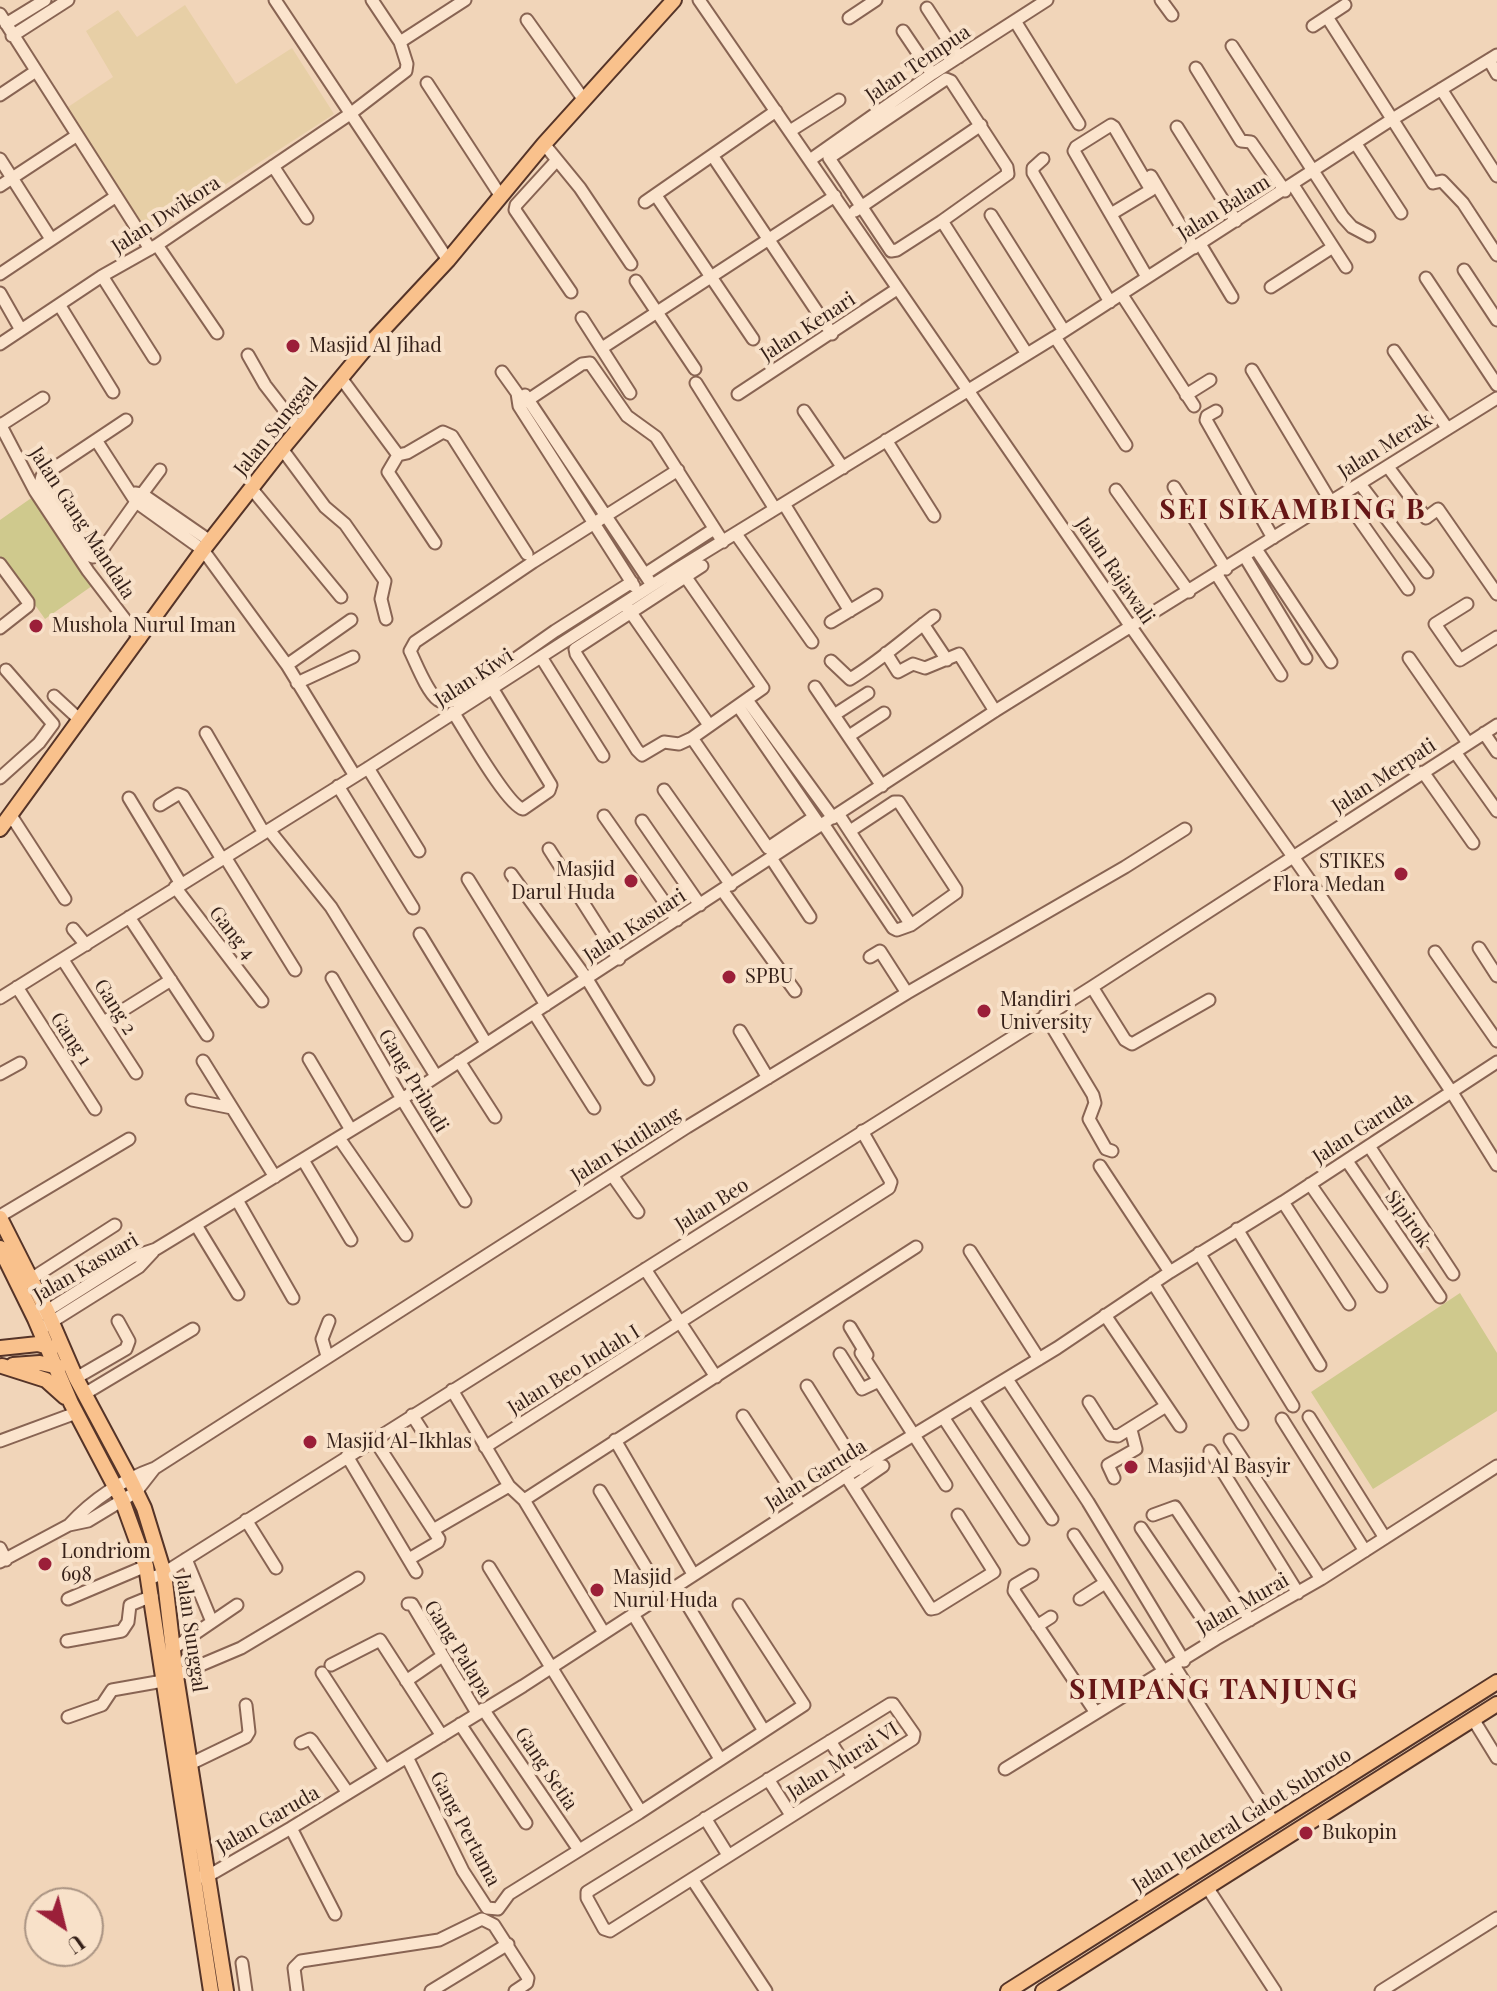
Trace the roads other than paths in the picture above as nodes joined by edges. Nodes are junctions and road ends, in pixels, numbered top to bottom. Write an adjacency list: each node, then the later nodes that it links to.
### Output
1 (45, 0): 18 (street)
2 (68, 0): 18 (street)
3 (275, 0): 35 (street)
4 (372, 0): 21 (street)
5 (465, 0): 21 (street)
6 (674, 0): 32 (main road, Jalan Sunggal)
7 (699, 0): 34 (street, Jalan Rajawali)
8 (876, 0): 15 (street)
9 (1047, 0): 17 (street, Jalan Tempua)
10 (1161, 0): 13 (street)
11 (1345, 5): 14 (street)
12 (927, 8): 23 (street)
13 (1172, 15)
14 (1327, 17): 19 (street); 36 (street)
15 (849, 18)
16 (527, 20): 32 (street)
17 (1015, 21): 23 (street, Jalan Tempua); 37 (street)
18 (6, 25): 26 (street)
19 (1313, 26)
20 (903, 31): 27 (street)
21 (400, 42): 35 (street, Jalan Dwikora)
22 (1232, 46): 51 (street)
23 (959, 57): 27 (street, Jalan Tempua)
24 (1493, 58): 28 (street); 30 (street, Jalan Balam)
25 (1196, 68): 55 (street)
26 (36, 71): 31 (street); 42 (street)
27 (932, 74): 48 (street, Jalan Tempua)
28 (1497, 74)
29 (427, 83): 56 (street)
30 (1441, 89): 36 (street, Jalan Balam); 52 (street)
31 (0, 95)
32 (584, 100): 43 (main road, Jalan Sunggal)
33 (839, 100): 41 (street)
34 (776, 111): 41 (street, Jalan Rajawali); 60 (street)
35 (350, 114): 50 (street, Jalan Dwikora); 76 (street)
36 (1391, 120): 44 (street, Jalan Balam); 75 (street)
37 (1079, 124)
38 (981, 125): 61 (street); 61 (street); 67 (street)
39 (1121, 127): 72 (street)
40 (1177, 127): 68 (street)
41 (790, 131): 48 (street, Jalan Rajawali)
42 (76, 136): 53 (street); 58 (street)
43 (544, 144): 47 (street); 56 (main road, Jalan Sunggal)
44 (1356, 144): 51 (street, Jalan Balam); 62 (street)
45 (0, 159): 53 (street)
46 (1043, 159): 92 (street)
47 (557, 160): 77 (street); 88 (street)
48 (810, 160): 57 (street, Jalan Rajawali)
49 (716, 161): 71 (street)
50 (273, 166): 66 (street); 73 (street, Jalan Dwikora)
51 (1314, 172): 55 (street, Jalan Balam); 69 (street)
52 (1497, 176)
53 (12, 178): 54 (street); 70 (street)
54 (0, 186)
55 (1289, 188): 68 (street, Jalan Balam); 74 (street)
56 (500, 195): 76 (main road, Jalan Sunggal)
57 (835, 196): 64 (street, Jalan Rajawali); 71 (street)
58 (115, 197): 70 (street); 73 (street)
59 (659, 200): 84 (street)
60 (645, 202)
61 (861, 207): 64 (street); 67 (street)
62 (1401, 213)
63 (1111, 214): 63 (street); 82 (street)
64 (848, 215): 87 (street, Jalan Rajawali)
65 (991, 215): 100 (street)
66 (307, 218)
67 (942, 221): 105 (street)
68 (1236, 221): 72 (street, Jalan Balam)
69 (1369, 236)
70 (51, 239): 80 (street)
71 (769, 241): 84 (street); 99 (street)
72 (1197, 246): 82 (street, Jalan Balam); 91 (street)
73 (153, 247): 81 (street, Jalan Dwikora); 98 (street)
74 (1333, 247): 78 (street); 86 (street)
75 (1497, 255)
76 (448, 260): 111 (main road, Jalan Sunggal)
77 (631, 264)
78 (1346, 267)
79 (1464, 270): 96 (street)
80 (0, 274)
81 (102, 276): 93 (street, Jalan Dwikora); 107 (street)
82 (1147, 277): 90 (street, Jalan Balam)
83 (1426, 278): 114 (street)
84 (711, 279): 94 (street); 101 (street)
85 (636, 281): 94 (street)
86 (1271, 287)
87 (897, 289): 99 (street, Jalan Kenari); 115 (street, Jalan Rajawali)
88 (571, 292)
89 (0, 293): 97 (street)
90 (1122, 295): 92 (street, Jalan Balam); 120 (street)
91 (1232, 297)
92 (1110, 302): 100 (street, Jalan Balam)
93 (60, 306): 97 (street, Jalan Dwikora); 116 (street)
94 (658, 314): 103 (street); 108 (street)
95 (582, 318): 103 (street)
96 (1497, 320)
97 (21, 330): 102 (street, Jalan Dwikora)
98 (217, 333)
99 (832, 334): 119 (street, Jalan Kenari)
100 (1059, 334): 105 (street, Jalan Balam); 134 (street)
101 (753, 339)
102 (0, 344)
103 (602, 348): 118 (street)
104 (1394, 351): 130 (street)
105 (1027, 354): 115 (street, Jalan Balam)
106 (248, 355): 131 (street)
107 (154, 358)
108 (695, 369)
109 (1252, 370): 149 (street)
110 (502, 372): 117 (street)
111 (341, 378): 131 (main road, Jalan Sunggal); 137 (street)
112 (1210, 380): 120 (street)
113 (696, 383): 150 (street)
114 (1497, 385)
115 (969, 389): 133 (street, Jalan Kiwi); 185 (street, Jalan Rajawali)
116 (113, 392)
117 (517, 393): 122 (street); 124 (street)
118 (630, 393)
119 (738, 394)
120 (1186, 395): 125 (street)
121 (43, 398): 129 (street)
122 (530, 398): 124 (street); 142 (street); 151 (street)
123 (1497, 398): 130 (street, Jalan Merak)
124 (519, 406): 153 (street)
125 (1194, 406)
126 (804, 411): 140 (street)
127 (1216, 411): 156 (street)
128 (126, 420): 132 (street)
129 (0, 424): 136 (street, Jalan Gang Mandala)
130 (1447, 428): 139 (street, Jalan Merak)
131 (299, 429): 135 (main road, Jalan Sunggal)
132 (96, 440): 148 (street); 148 (street)
133 (886, 440): 140 (street, Jalan Kiwi); 152 (street)
134 (1126, 445)
135 (282, 449): 145 (main road, Jalan Sunggal); 181 (street)
136 (14, 453): 138 (street); 188 (street, Jalan Gang Mandala)
137 (398, 455): 158 (street); 161 (street)
138 (0, 460)
139 (1388, 467): 143 (street, Jalan Merak); 174 (street)
140 (843, 468): 150 (street, Jalan Kiwi)
141 (160, 470): 148 (street)
142 (678, 470): 151 (street); 154 (street)
143 (1360, 484): 147 (street, Jalan Merak); 167 (street)
144 (1174, 487): 166 (street)
145 (251, 488): 159 (main road, Jalan Sunggal); 176 (street)
146 (1116, 490): 172 (street)
147 (1342, 495): 149 (street, Jalan Merak); 171 (street)
148 (136, 496): 159 (street)
149 (1331, 502): 156 (street, Jalan Merak)
150 (780, 506): 155 (street, Jalan Kiwi); 179 (street)
151 (606, 514): 153 (street); 168 (street)
152 (934, 516)
153 (593, 522): 169 (street); 169 (street)
154 (714, 529): 157 (street); 168 (street)
155 (736, 534): 157 (street, Jalan Kiwi); 189 (street)
156 (1273, 538): 160 (street, Jalan Merak)
157 (723, 542): 165 (street, Jalan Kiwi)
158 (435, 543)
159 (206, 546): 188 (main road, Jalan Sunggal); 198 (street)
160 (1256, 549): 162 (street, Jalan Merak); 197 (street)
161 (527, 554)
162 (1245, 557): 166 (street, Jalan Merak); 193 (street)
163 (0, 564): 186 (street)
164 (702, 566): 165 (street)
165 (682, 572): 170 (street, Jalan Kiwi); 178 (street); 206 (street)
166 (1221, 572): 172 (street, Jalan Merak); 200 (street)
167 (1427, 572)
168 (645, 574): 170 (street)
169 (632, 582): 173 (street)
170 (652, 585): 173 (street, Jalan Kiwi)
171 (1408, 589)
172 (1189, 592): 185 (street, Jalan Merak)
173 (639, 593): 178 (street, Jalan Kiwi)
174 (1497, 594)
175 (876, 595): 179 (street)
176 (341, 597)
177 (1467, 604): 187 (street)
178 (627, 607): 192 (street, Jalan Kiwi); 212 (street); 217 (street)
179 (850, 611): 183 (street)
180 (934, 616): 184 (street)
181 (386, 619)
182 (351, 620): 198 (street)
183 (831, 622)
184 (923, 624): 190 (street); 195 (street)
185 (1131, 627): 207 (street, Jalan Kasuari); 244 (street, Jalan Rajawali)
186 (0, 628)
187 (1497, 637)
188 (140, 639): 211 (main road, Jalan Sunggal)
189 (812, 642)
190 (886, 653): 195 (street); 196 (street)
191 (353, 657): 201 (street)
192 (541, 657): 203 (street, Jalan Kiwi); 221 (street)
193 (1306, 658)
194 (1409, 658): 218 (street)
195 (947, 660): 207 (street)
196 (831, 661)
197 (1331, 662)
198 (287, 665): 201 (street)
199 (6, 670): 225 (street)
200 (1281, 675)
201 (297, 683): 224 (street)
202 (815, 687): 210 (street)
203 (492, 688): 208 (street, Jalan Kiwi); 208 (street)
204 (868, 693): 210 (street)
205 (54, 696): 211 (street)
206 (743, 703): 212 (street); 233 (street); 233 (street)
207 (995, 711): 227 (street, Jalan Kasuari)
208 (453, 712): 222 (street, Jalan Kiwi)
209 (884, 713): 216 (street)
210 (834, 715): 216 (street)
211 (80, 720): 234 (main road, Jalan Sunggal)
212 (709, 725): 217 (street)
213 (1497, 725): 215 (street, Jalan Merpati)
214 (206, 733): 237 (street)
215 (1484, 733): 218 (street, Jalan Merpati); 220 (street)
216 (849, 736): 227 (street)
217 (692, 738): 233 (street)
218 (1468, 743): 219 (street, Jalan Merpati)
219 (1455, 752): 223 (street, Jalan Merpati); 231 (street)
220 (1497, 752)
221 (603, 756)
222 (368, 768): 224 (street, Jalan Kiwi); 241 (street)
223 (1423, 772): 239 (street); 244 (street, Jalan Merpati)
224 (355, 776): 226 (street, Jalan Kiwi)
225 (0, 778)
226 (338, 786): 237 (street, Jalan Kiwi); 251 (street)
227 (882, 786): 233 (street, Jalan Kasuari)
228 (664, 790): 248 (street)
229 (129, 798): 247 (street, Gang 4)
230 (160, 805): 242 (street)
231 (1497, 811)
232 (604, 816): 254 (street)
233 (826, 820): 238 (street); 243 (street, Jalan Kasuari); 255 (street)
234 (3, 821): 249 (street)
235 (642, 821): 250 (street)
236 (1185, 829): 272 (street, Jalan Kutilang)
237 (266, 831): 242 (street, Jalan Kiwi); 291 (street)
238 (850, 831): 255 (street); 255 (street)
239 (1473, 843)
240 (549, 849): 262 (street)
241 (419, 851)
242 (223, 858): 247 (street, Jalan Kiwi); 264 (street)
243 (771, 858): 248 (street, Jalan Kasuari); 253 (street)
244 (1292, 858): 270 (street, Jalan Beo); 294 (street, Jalan Rajawali)
245 (511, 874): 267 (street)
246 (468, 879): 276 (street)
247 (178, 885): 252 (street, Jalan Kiwi); 275 (street, Gang 4)
248 (726, 888): 250 (street, Jalan Kasuari); 271 (street)
249 (65, 899)
250 (700, 905): 254 (street, Jalan Kasuari)
251 (413, 908)
252 (129, 917): 258 (street, Jalan Kiwi); 268 (street)
253 (810, 917)
254 (677, 920): 262 (street, Jalan Kasuari)
255 (911, 925)
256 (73, 929): 258 (street)
257 (420, 934): 283 (street)
258 (86, 945): 263 (street, Jalan Kiwi)
259 (1479, 948): 265 (street)
260 (1435, 952): 282 (street)
261 (870, 957): 272 (street)
262 (619, 959): 267 (street, Jalan Kasuari)
263 (63, 960): 269 (street, Jalan Kiwi); 279 (street, Gang 2)
264 (295, 970)
265 (1497, 976)
266 (332, 978): 295 (street, Gang Pribadi)
267 (587, 979): 276 (street, Jalan Kasuari); 293 (street)
268 (171, 980): 279 (street); 281 (street)
269 (17, 987): 273 (street, Jalan Kiwi); 299 (street, Gang 1)
270 (1092, 987): 274 (street); 278 (street, Jalan Beo)
271 (795, 991)
272 (907, 993): 292 (street, Jalan Kutilang)
273 (0, 998)
274 (1209, 1000)
275 (262, 1001)
276 (546, 1005): 277 (street, Jalan Kasuari)
277 (534, 1013): 283 (street, Jalan Kasuari); 298 (street)
278 (1045, 1015): 302 (street, Jalan Beo); 306 (street)
279 (104, 1022): 289 (street, Gang 2)
280 (740, 1031): 292 (street)
281 (207, 1035)
282 (1497, 1041)
283 (486, 1043): 286 (street, Jalan Kasuari)
284 (309, 1059): 301 (street)
285 (203, 1061): 297 (street)
286 (459, 1061): 291 (street, Jalan Kasuari); 300 (street)
287 (1497, 1062): 294 (street, Jalan Garuda)
288 (20, 1063): 290 (street)
289 (136, 1073)
290 (0, 1074)
291 (436, 1076): 295 (street, Jalan Kasuari)
292 (768, 1078): 311 (street, Jalan Kutilang)
293 (648, 1079)
294 (1451, 1091): 305 (street, Jalan Garuda); 309 (street, Jalan Rajawali)
295 (402, 1099): 301 (street, Jalan Kasuari); 315 (street, Gang Pribadi)
296 (192, 1100): 297 (street)
297 (232, 1108): 312 (street)
298 (594, 1108)
299 (95, 1109)
300 (495, 1117)
301 (351, 1130): 303 (street, Jalan Kasuari)
302 (862, 1131): 328 (street, Jalan Beo); 342 (street, Jalan Beo Indah I)
303 (339, 1138): 307 (street, Jalan Kasuari); 322 (street)
304 (129, 1139): 318 (street)
305 (1369, 1146): 308 (street, Jalan Garuda); 330 (street)
306 (1112, 1151)
307 (303, 1160): 312 (street, Jalan Kasuari); 323 (street)
308 (1347, 1161): 313 (street, Jalan Garuda); 335 (street, Sipirok)
309 (1497, 1165)
310 (1100, 1166): 329 (street)
311 (612, 1175): 317 (street); 349 (street, Jalan Kutilang)
312 (275, 1177): 314 (street, Jalan Kasuari)
313 (1310, 1184): 316 (street, Jalan Garuda); 333 (street)
314 (237, 1200): 320 (street, Jalan Kasuari); 336 (street)
315 (465, 1201)
316 (1283, 1202): 321 (street, Jalan Garuda); 337 (street)
317 (638, 1212)
318 (0, 1217): 331 (main road, Jalan Sunggal)
319 (115, 1225): 331 (street)
320 (196, 1225): 334 (street); 339 (street, Jalan Kasuari)
321 (1237, 1229): 327 (street, Jalan Garuda); 352 (street)
322 (406, 1235)
323 (351, 1240)
324 (916, 1247): 355 (street)
325 (0, 1248): 339 (main road, Jalan Sunggal)
326 (970, 1251): 350 (street)
327 (1199, 1253): 329 (street, Jalan Garuda); 364 (street)
328 (645, 1269): 342 (street); 359 (street, Jalan Beo)
329 (1170, 1272): 332 (street, Jalan Garuda)
330 (1453, 1274)
331 (31, 1279): 339 (main road, Jalan Sunggal)
332 (1153, 1283): 338 (street, Jalan Garuda); 371 (street)
333 (1381, 1286)
334 (238, 1294)
335 (1440, 1297)
336 (293, 1298)
337 (1349, 1304)
338 (1105, 1315): 350 (street, Jalan Garuda); 363 (street)
339 (43, 1320): 345 (main road, Jalan Sunggal); 346 (main road); 351 (main road, Jalan Sunggal)
340 (118, 1321): 354 (street)
341 (329, 1321): 349 (street)
342 (681, 1323): 355 (street); 380 (street, Jalan Beo Indah I)
343 (850, 1327): 374 (street)
344 (193, 1329): 360 (street)
345 (46, 1345): 346 (main road); 351 (main road, Jalan Sunggal)
346 (4, 1348)
347 (861, 1353): 357 (street)
348 (840, 1354): 357 (street)
349 (327, 1356): 385 (street, Jalan Kutilang)
350 (1039, 1359): 356 (street, Jalan Garuda)
351 (61, 1360): 353 (main road); 354 (main road); 365 (main road, Jalan Sunggal)
352 (1320, 1365)
353 (1, 1366): 365 (main road)
354 (75, 1376): 360 (main road, Jalan Sunggal)
355 (716, 1377): 376 (street)
356 (1007, 1379): 361 (street, Jalan Garuda); 440 (street)
357 (879, 1381): 374 (street)
358 (807, 1386): 386 (street)
359 (452, 1390): 366 (street, Jalan Beo); 380 (street)
360 (86, 1393): 387 (main road, Jalan Sunggal)
361 (973, 1400): 368 (street, Jalan Garuda); 399 (street)
362 (1089, 1402): 373 (street)
363 (1166, 1406): 372 (street); 373 (street)
364 (1293, 1406)
365 (74, 1408): 378 (street); 394 (main road, Jalan Sunggal)
366 (412, 1415): 375 (street, Jalan Beo); 379 (street)
367 (743, 1416): 396 (street)
368 (943, 1417): 374 (street, Jalan Garuda); 405 (street)
369 (1309, 1417): 404 (street)
370 (1282, 1419): 406 (street)
371 (1242, 1424)
372 (1180, 1426)
373 (1131, 1430): 388 (street)
374 (915, 1434): 386 (street, Jalan Garuda); 390 (street)
375 (374, 1439): 382 (street, Jalan Beo); 402 (street)
376 (615, 1440): 395 (street); 415 (street)
377 (1230, 1440): 418 (street)
378 (0, 1441)
379 (430, 1443)
380 (485, 1447): 391 (street)
381 (1210, 1451): 421 (street)
382 (347, 1456): 400 (street, Jalan Beo); 409 (street)
383 (883, 1466): 389 (street)
384 (1497, 1466): 404 (street, Jalan Murai)
385 (155, 1468): 387 (street, Jalan Kutilang); 393 (street, Jalan Kutilang)
386 (859, 1469): 389 (street, Jalan Garuda)
387 (129, 1477): 393 (main road, Jalan Sunggal); 394 (street, Jalan Kutilang)
388 (1114, 1478)
389 (850, 1481): 396 (street, Jalan Garuda); 397 (street)
390 (946, 1485)
391 (509, 1486): 395 (street); 402 (street)
392 (600, 1491): 422 (street)
393 (136, 1492): 394 (street); 414 (main road, Jalan Sunggal)
394 (118, 1493): 407 (street); 412 (main road, Jalan Sunggal)
395 (524, 1500): 434 (street)
396 (801, 1505): 415 (street, Jalan Garuda)
397 (958, 1515)
398 (1153, 1515): 431 (street)
399 (1052, 1519)
400 (246, 1520): 408 (street, Jalan Beo); 411 (street)
401 (1141, 1528): 435 (street)
402 (433, 1530): 409 (street)
403 (1074, 1535): 419 (street)
404 (1385, 1538): 406 (street, Jalan Murai)
405 (1023, 1539)
406 (1365, 1551): 418 (street, Jalan Murai)
407 (2, 1557)
408 (186, 1559): 414 (street, Jalan Beo); 432 (street)
409 (409, 1559): 413 (street)
410 (489, 1567): 439 (street)
411 (276, 1568)
412 (148, 1572): 414 (street, Jalan Beo); 423 (main road, Jalan Sunggal); 424 (street, Jalan Beo)
413 (416, 1572)
414 (164, 1573): 437 (main road, Jalan Sunggal)
415 (693, 1574): 420 (street, Jalan Garuda)
416 (1032, 1575): 433 (street)
417 (358, 1578): 441 (street)
418 (1321, 1579): 421 (street, Jalan Murai)
419 (1105, 1583): 425 (street); 440 (street)
420 (676, 1586): 422 (street, Jalan Garuda); 452 (street)
421 (1298, 1593): 431 (street, Jalan Murai)
422 (662, 1594): 429 (street, Jalan Garuda)
423 (152, 1596): 436 (street); 441 (main road, Jalan Sunggal)
424 (68, 1599)
425 (1080, 1599)
426 (408, 1604): 447 (street, Gang Palapa)
427 (237, 1605): 432 (street)
428 (739, 1605): 452 (street)
429 (633, 1614): 434 (street, Jalan Garuda); 458 (street)
430 (1051, 1617): 433 (street)
431 (1250, 1620): 435 (street, Jalan Murai)
432 (212, 1622): 437 (street)
433 (1037, 1626): 448 (street)
434 (604, 1633): 439 (street, Jalan Garuda)
435 (1216, 1639): 440 (street, Jalan Murai)
436 (67, 1641)
437 (174, 1648): 441 (main road, Jalan Sunggal)
438 (438, 1659): 442 (street)
439 (550, 1667): 447 (street, Jalan Garuda); 465 (street)
440 (1174, 1667): 448 (street, Jalan Murai); 469 (street)
441 (170, 1679): 449 (street); 459 (main road, Jalan Sunggal); 473 (main road, Jalan Sunggal)
442 (406, 1681): 453 (street); 461 (street)
443 (1497, 1682): 446 (main road, Jalan Jenderal Gatot Subroto)
444 (1497, 1704): 450 (main road, Jalan Jenderal Gatot Subroto)
445 (246, 1705): 459 (street)
446 (1453, 1710): 450 (main road); 469 (main road, Jalan Jenderal Gatot Subroto)
447 (480, 1711): 451 (street, Jalan Garuda); 471 (street, Gang Setia)
448 (1096, 1713): 460 (street, Jalan Murai)
449 (68, 1717)
450 (1468, 1722): 457 (street); 475 (main road, Jalan Jenderal Gatot Subroto)
451 (460, 1724): 453 (street, Jalan Garuda); 468 (street)
452 (764, 1731): 458 (street)
453 (442, 1736): 456 (street, Jalan Garuda)
454 (830, 1741): 462 (street); 462 (street, Jalan Murai VI); 463 (street, Jalan Murai VI)
455 (301, 1743): 464 (street)
456 (407, 1757): 461 (street, Jalan Garuda); 471 (street, Gang Pertama)
457 (1497, 1758)
458 (720, 1759): 471 (street)
459 (190, 1764): 473 (main road, Jalan Sunggal)
460 (1005, 1769)
461 (385, 1770): 464 (street, Jalan Garuda)
462 (853, 1777): 466 (street, Jalan Murai VI)
463 (768, 1779): 466 (street); 467 (street, Jalan Murai VI)
464 (348, 1793): 470 (street, Jalan Garuda)
465 (639, 1809)
466 (791, 1815): 472 (street, Jalan Murai VI)
467 (705, 1818): 472 (street); 474 (street, Jalan Murai VI)
468 (526, 1823)
469 (1274, 1823): 489 (main road, Jalan Jenderal Gatot Subroto)
470 (291, 1828): 473 (street, Jalan Garuda); 476 (street)
471 (579, 1850)
472 (728, 1855): 474 (street, Jalan Murai VI)
473 (201, 1877): 478 (main road, Jalan Sunggal)
474 (692, 1879): 488 (street)
475 (1207, 1887): 481 (main road, Jalan Jenderal Gatot Subroto); 490 (street)
476 (335, 1914)
477 (1497, 1918): 491 (street)
478 (208, 1931): 482 (main road, Jalan Sunggal); 483 (main road, Jalan Sunggal)
479 (508, 1944): 485 (street); 486 (street); 487 (street)
480 (242, 1963): 484 (street)
481 (1052, 1989)
482 (211, 1991)
483 (226, 1991)
484 (246, 1991)
485 (297, 1991)
486 (431, 1991)
487 (515, 1991)
488 (766, 1991)
489 (1008, 1991)
490 (1275, 1991)
491 (1381, 1991)

